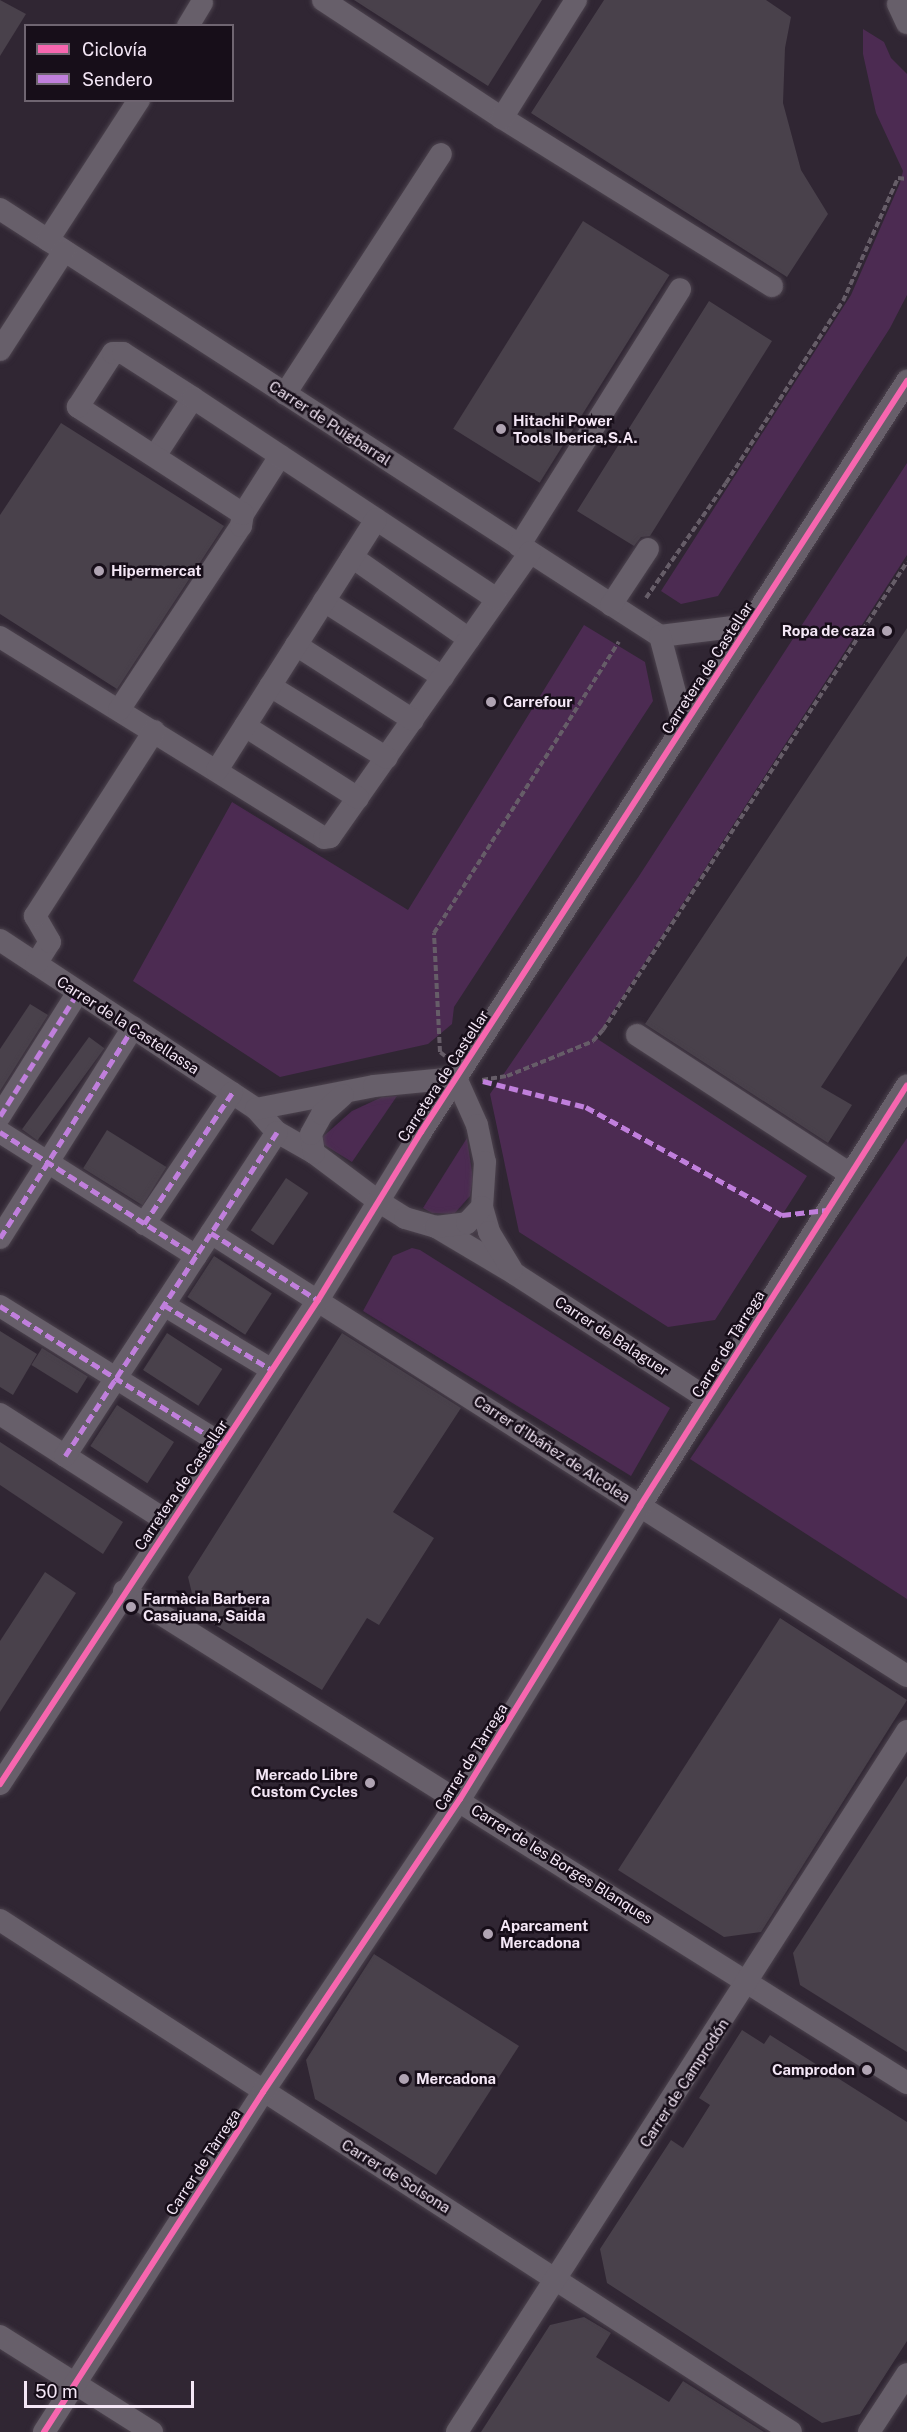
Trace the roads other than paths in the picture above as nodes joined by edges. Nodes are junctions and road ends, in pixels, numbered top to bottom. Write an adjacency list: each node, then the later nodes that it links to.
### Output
1 (323, 0): 6 (street)
2 (576, 0): 6 (street)
3 (202, 3): 4 (street)
4 (189, 24)
5 (138, 102): 9 (street)
6 (502, 118): 10 (street)
7 (441, 154): 14 (street)
8 (0, 209): 9 (street, Carrer de Puigbarral)
9 (56, 246): 12 (street); 14 (street, Carrer de Puigbarral)
10 (772, 286)
11 (680, 290): 20 (street)
12 (0, 350)
13 (907, 381): 26 (street, Carretera de Castellar)
14 (285, 394): 20 (street, Carrer de Puigbarral)
15 (193, 398): 16 (street); 16 (street); 17 (street)
16 (155, 456): 18 (street)
17 (280, 456): 18 (street); 19 (street)
18 (243, 514): 33 (street)
19 (376, 519): 22 (street); 23 (street)
20 (524, 549): 23 (street); 25 (street, Carrer de Puigbarral)
21 (648, 549): 25 (street)
22 (352, 557): 24 (street); 29 (street)
23 (497, 599): 29 (street)
24 (324, 601): 30 (street); 31 (street)
25 (611, 605): 27 (street, Carrer de Puigbarral)
26 (749, 625): 27 (street); 36 (street, Carretera de Castellar)
27 (660, 636): 36 (street)
28 (0, 637): 33 (street)
29 (469, 639): 31 (street)
30 (296, 645): 32 (street); 34 (street)
31 (443, 677): 34 (street)
32 (270, 686): 35 (street); 38 (street)
33 (119, 710): 37 (street)
34 (413, 720): 38 (street)
35 (245, 726): 39 (street); 40 (street)
36 (684, 726): 46 (street, Carretera de Castellar)
37 (154, 731): 39 (street); 42 (street)
38 (387, 758): 40 (street)
39 (217, 770): 40 (street)
40 (358, 798)
41 (0, 940): 42 (street, Carrer de la Castellassa)
42 (36, 964): 43 (street, Carrer de la Castellassa)
43 (78, 992): 44 (street, Carrer de la Castellassa); 51 (street)
44 (134, 1028): 48 (street, Carrer de la Castellassa); 55 (street)
45 (637, 1035): 56 (street)
46 (459, 1073): 49 (street); 57 (street, Carretera de Castellar); 58 (street, Carrer de Balaguer)
47 (907, 1086): 56 (street, Carrer de Tàrrega)
48 (232, 1093): 50 (street, Carrer de la Castellassa); 59 (street)
49 (343, 1095): 50 (street); 54 (street)
50 (256, 1109): 53 (street, Carrer de la Castellassa)
51 (0, 1116)
52 (0, 1131): 55 (street)
53 (277, 1132): 54 (street, Carrer de la Castellassa); 61 (street)
54 (314, 1153): 57 (street, Carrer de la Castellassa)
55 (47, 1164): 59 (street); 62 (street)
56 (850, 1174): 70 (street, Carrer de Tàrrega)
57 (378, 1201): 60 (street, Carrer de Balaguer); 65 (street, Carretera de Castellar)
58 (482, 1207): 60 (street, Carrer de Balaguer); 64 (street, Carrer de Balaguer)
59 (144, 1224): 63 (street)
60 (436, 1227): 64 (street, Carrer de Balaguer)
61 (211, 1233): 63 (street); 65 (street, Carrer d'Ibáñez de Alcolea)
62 (1, 1234)
63 (196, 1256): 66 (street)
64 (515, 1274): 70 (street, Carrer de Balaguer)
65 (318, 1300): 68 (street, Carretera de Castellar); 74 (street, Carrer d'Ibáñez de Alcolea)
66 (164, 1305): 68 (street); 69 (street)
67 (0, 1306): 69 (street)
68 (272, 1370): 72 (street, Carretera de Castellar)
69 (116, 1379): 72 (street); 73 (street)
70 (708, 1399): 74 (street, Carrer de Tàrrega)
71 (0, 1414): 73 (street)
72 (222, 1444): 75 (street, Carretera de Castellar)
73 (65, 1456): 75 (street)
74 (640, 1506): 77 (street, Carrer d'Ibáñez de Alcolea); 80 (street, Carrer de Tàrrega)
75 (170, 1522): 76 (street, Carretera de Castellar)
76 (124, 1591): 79 (street, Carretera de Castellar); 80 (street, Carrer de les Borges Blanques)
77 (907, 1676)
78 (907, 1731): 82 (street, Carrer de Camprodón)
79 (1, 1781)
80 (460, 1799): 82 (street, Carrer de les Borges Blanques); 84 (street, Carrer de Tàrrega)
81 (0, 1920): 84 (street, Carrer de Solsona)
82 (749, 1983): 83 (street, Carrer de les Borges Blanques); 85 (street, Carrer de Camprodón)
83 (907, 2083)
84 (262, 2092): 85 (street, Carrer de Solsona); 88 (street, Carrer de Tàrrega)
85 (556, 2278): 91 (street, Carrer de Camprodón); 92 (street, Carrer de Solsona)
86 (0, 2336): 88 (street)
87 (907, 2374): 93 (street)
88 (74, 2383): 89 (street, Carrer de Tàrrega); 90 (street)
89 (44, 2432)
90 (152, 2432)
91 (457, 2432)
92 (791, 2432)
93 (869, 2432)

